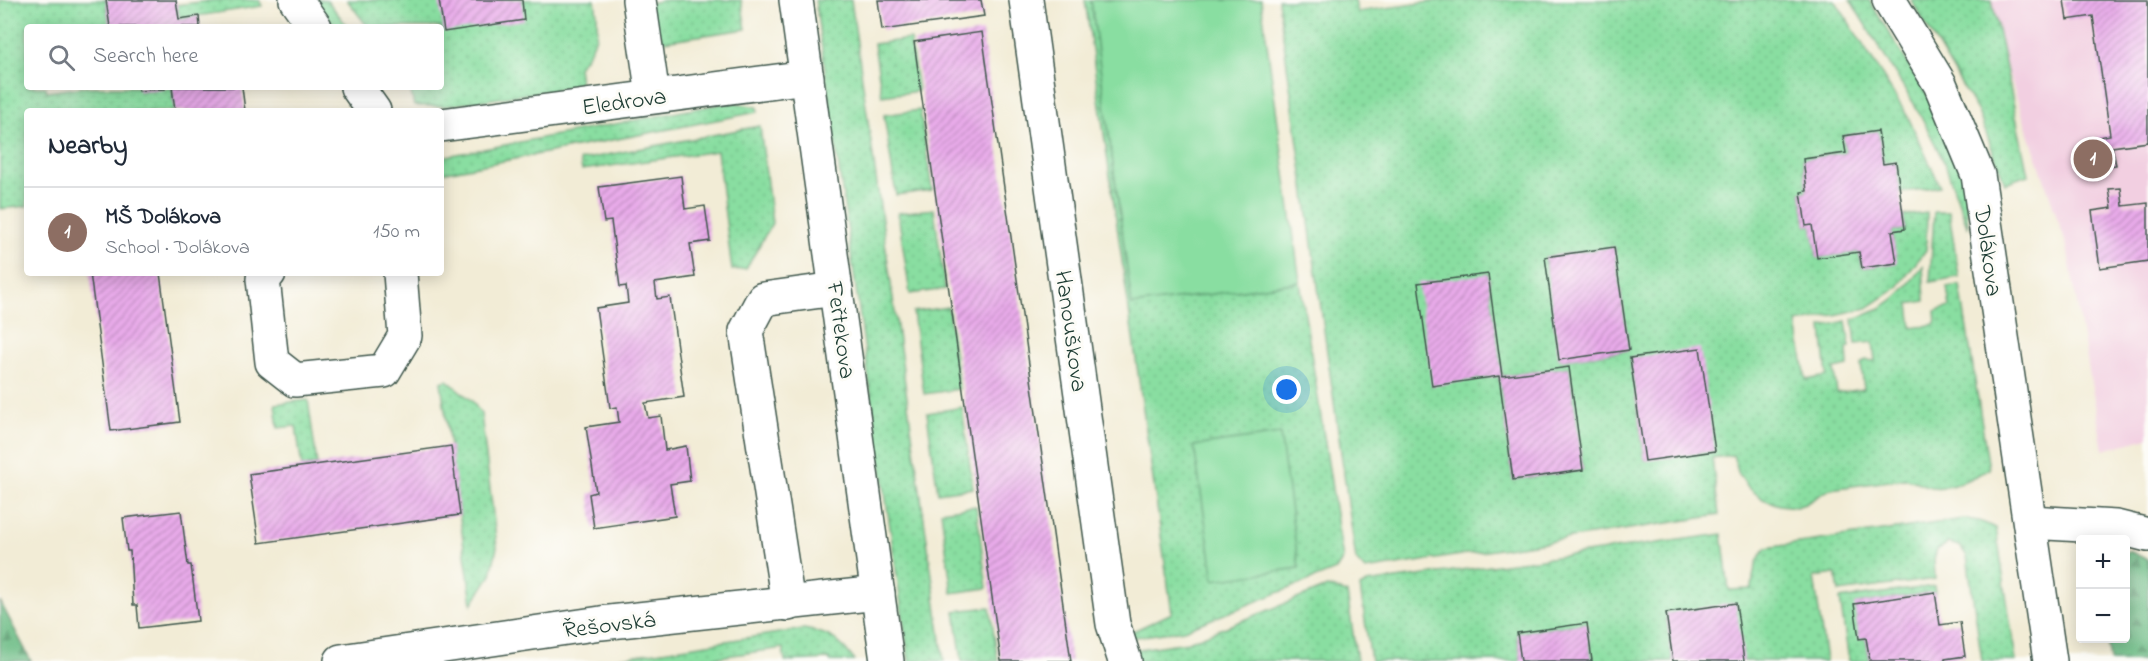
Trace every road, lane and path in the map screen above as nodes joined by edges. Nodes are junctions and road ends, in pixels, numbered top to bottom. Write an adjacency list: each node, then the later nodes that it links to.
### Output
1 (296, 0): 6 (street)
2 (639, 0): 9 (street)
3 (796, 0): 7 (street, Feřtekova)
4 (1026, 0): 21 (street, Hanouškova)
5 (1888, 0): 15 (street, Dolákova)
6 (313, 24)
7 (807, 77): 9 (street, Eledrova); 14 (street, Feřtekova)
8 (359, 90): 10 (street)
9 (653, 96): 11 (street, Eledrova)
10 (372, 108)
11 (444, 125)
12 (266, 276): 13 (street)
13 (400, 276)
14 (836, 289): 17 (street, Feřtekova); 18 (street)
15 (2030, 522): 16 (street); 22 (street, Dolákova)
16 (2148, 535)
17 (878, 593): 18 (street, Řešovská); 20 (street, Feřtekova)
18 (788, 604): 19 (street, Řešovská)
19 (341, 661)
20 (887, 661)
21 (1125, 661)
22 (2050, 661)

